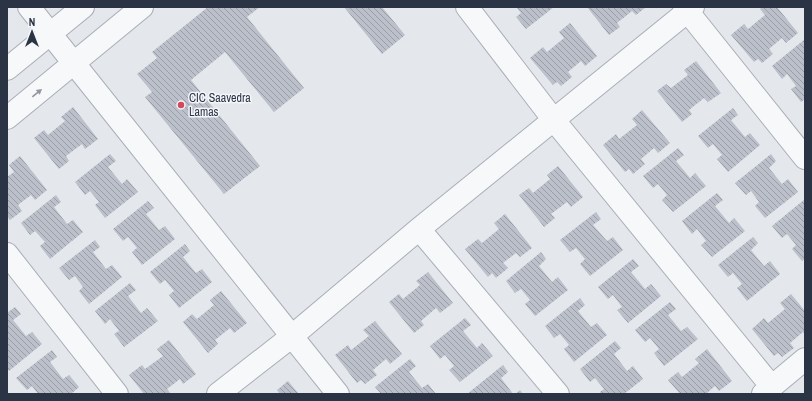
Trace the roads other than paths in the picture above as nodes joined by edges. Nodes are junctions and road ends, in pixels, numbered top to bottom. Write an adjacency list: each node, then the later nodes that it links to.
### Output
1 (29, 7): 6 (street)
2 (83, 7): 6 (street)
3 (142, 7): 7 (street)
4 (467, 7): 10 (street)
5 (688, 8): 10 (street); 11 (street)
6 (50, 34): 7 (street); 8 (street)
7 (74, 63): 9 (street, one-way to 7); 14 (street)
8 (7, 69)
9 (7, 118)
10 (553, 119): 12 (street); 16 (street)
11 (805, 158)
12 (419, 229): 14 (street); 20 (street)
13 (7, 254): 17 (street)
14 (291, 337): 18 (street); 19 (street)
15 (805, 359): 16 (street)
16 (767, 390)
17 (117, 394)
18 (218, 394)
19 (338, 394)
20 (558, 394)

